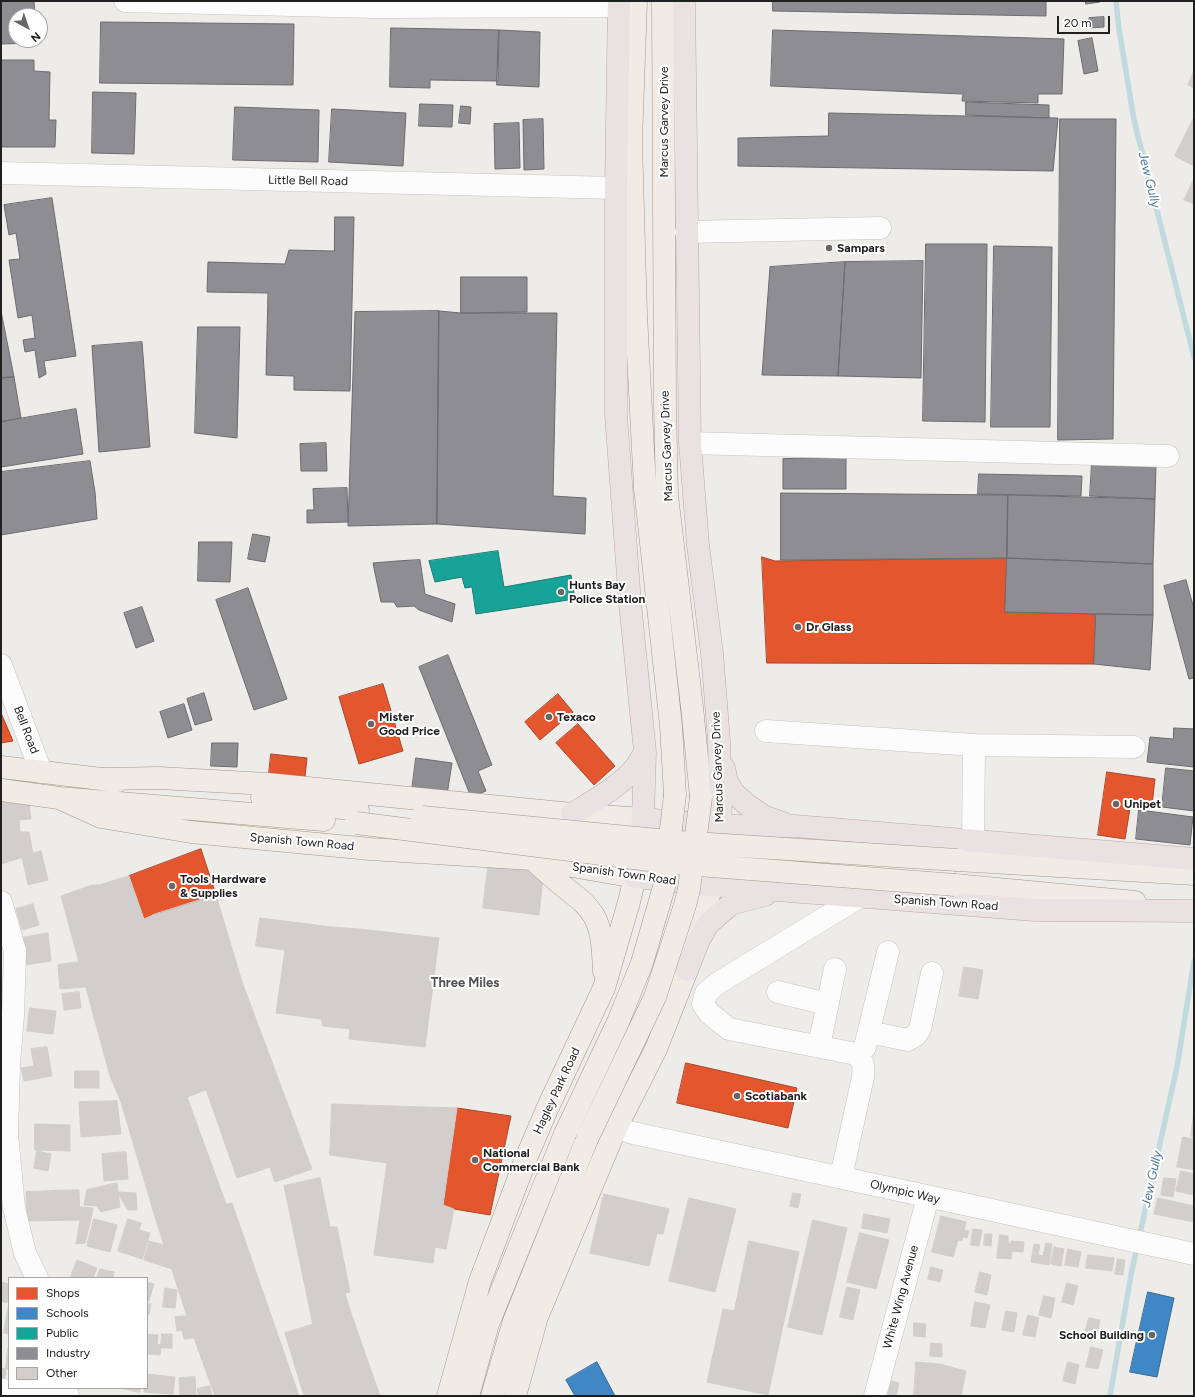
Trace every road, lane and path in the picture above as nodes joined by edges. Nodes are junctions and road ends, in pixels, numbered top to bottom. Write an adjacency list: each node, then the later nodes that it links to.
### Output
1 (125, 1): 5 (street)
2 (664, 1): 59 (main road, Marcus Garvey Drive, bridge)
3 (684, 1): 9 (highway, Marcus Garvey Drive)
4 (625, 3): 5 (street); 7 (highway); 34 (main road, Marcus Garvey Drive, bridge)
5 (562, 4)
6 (1, 173): 7 (street, Little Bell Road)
7 (616, 188): 17 (highway)
8 (880, 228): 9 (street)
9 (686, 232): 10 (highway, Marcus Garvey Drive)
10 (690, 443): 11 (street); 14 (highway, Marcus Garvey Drive)
11 (1168, 456)
12 (1, 665): 19 (street, Bell Road)
13 (766, 731): 15 (street)
14 (719, 741): 26 (highway, Marcus Garvey Drive); 27 (highway)
15 (974, 745): 16 (street); 28 (street)
16 (1134, 747)
17 (645, 752): 23 (highway); 25 (highway)
18 (1, 767): 19 (main road, Spanish Town Road)
19 (42, 772): 20 (main road, Spanish Town Road)
20 (104, 779): 23 (main road, Spanish Town Road); 24 (main road, Spanish Town Road)
21 (1, 790): 22 (main road, Spanish Town Road)
22 (60, 798): 24 (main road, Spanish Town Road); 29 (main road, Spanish Town Road)
23 (572, 814): 25 (main road, Spanish Town Road)
24 (357, 817): 31 (main road, Spanish Town Road, bridge); 38 (main road, Spanish Town Road, bridge)
25 (643, 819): 26 (highway, Spanish Town Road); 32 (highway)
26 (721, 826): 27 (highway, Spanish Town Road); 33 (highway, Marcus Garvey Drive)
27 (795, 826): 28 (highway, Spanish Town Road)
28 (973, 841): 30 (highway, Spanish Town Road)
29 (532, 859): 32 (main road, Spanish Town Road); 44 (main road)
30 (1194, 859)
31 (1194, 874)
32 (634, 877): 33 (highway, Spanish Town Road); 44 (main road, Hagley Park Road)
33 (712, 885): 35 (highway, Spanish Town Road); 42 (main road)
34 (664, 888): 58 (main road, Hagley Park Road, bridge)
35 (816, 893): 36 (highway, Spanish Town Road); 42 (highway)
36 (861, 896): 39 (highway, Spanish Town Road); 48 (street)
37 (1, 902): 54 (street)
38 (1194, 908)
39 (1194, 912)
40 (888, 952): 47 (street)
41 (835, 969): 46 (street)
42 (688, 970): 50 (main road)
43 (932, 973): 47 (street)
44 (604, 988): 50 (main road); 57 (main road, Hagley Park Road)
45 (778, 992): 46 (street)
46 (827, 1004): 48 (street)
47 (869, 1032): 49 (street)
48 (818, 1046): 49 (street)
49 (862, 1060): 51 (street)
50 (616, 1128): 51 (street, Olympic Way); 60 (main road)
51 (840, 1177): 52 (street, Olympic Way)
52 (928, 1197): 53 (street, Olympic Way); 61 (street, White Wing Avenue)
53 (1194, 1254)
54 (37, 1277)
55 (1, 1390): 56 (street)
56 (67, 1393)
57 (448, 1396)
58 (468, 1396)
59 (492, 1396)
60 (515, 1396)
61 (875, 1396)

